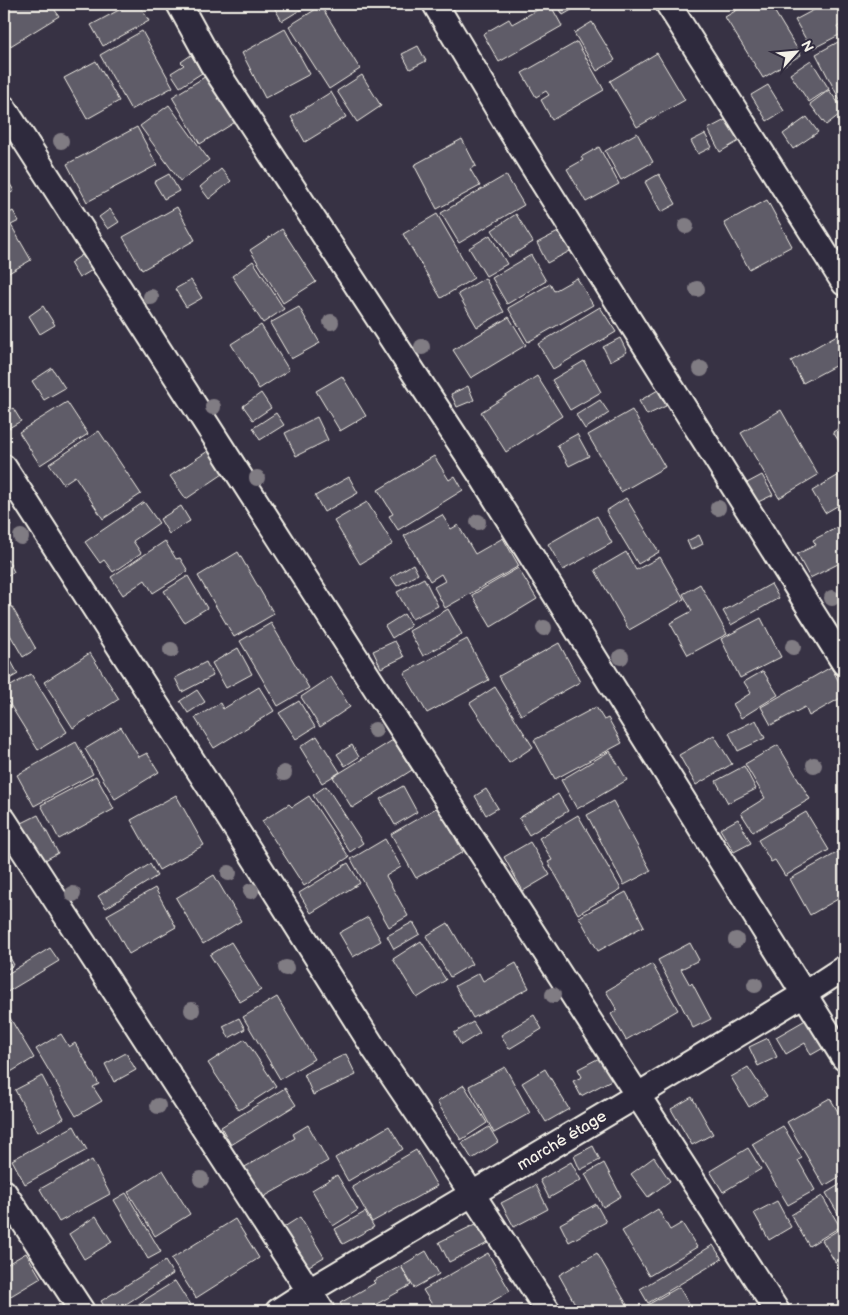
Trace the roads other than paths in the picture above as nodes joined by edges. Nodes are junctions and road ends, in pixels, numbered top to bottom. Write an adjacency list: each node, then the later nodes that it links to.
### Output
1 (179, 4): 10 (street)
2 (435, 4): 7 (street)
3 (668, 4): 5 (street)
4 (4, 108): 12 (street)
5 (844, 283)
6 (4, 467): 14 (street)
7 (844, 663)
8 (4, 820): 15 (street)
9 (844, 968): 10 (street, marché étage)
10 (804, 994): 11 (street); 12 (street, marché étage)
11 (844, 1058)
12 (638, 1095): 14 (street, marché étage); 20 (street)
13 (4, 1192): 16 (street)
14 (472, 1195): 15 (street, marché étage); 19 (street)
15 (309, 1291): 17 (street, marché étage); 18 (street)
16 (82, 1311)
17 (278, 1311)
18 (322, 1311)
19 (548, 1311)
20 (777, 1311)

